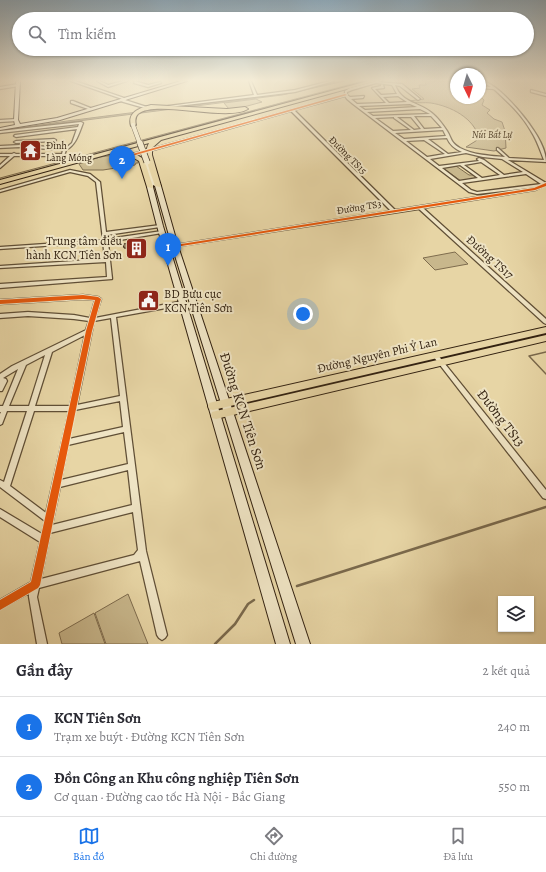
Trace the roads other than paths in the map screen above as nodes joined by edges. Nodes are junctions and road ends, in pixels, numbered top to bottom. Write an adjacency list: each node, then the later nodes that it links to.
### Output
1 (16, 111): 17 (main road)
2 (83, 111): 20 (main road)
3 (139, 111): 19 (highway)
4 (199, 111): 34 (highway)
5 (244, 111): 34 (highway)
6 (258, 111): 59 (highway)
7 (259, 111): 41 (highway)
8 (288, 111): 41 (street)
9 (293, 111): 67 (street, Đường TS15)
10 (366, 111): 15 (street)
11 (425, 111): 13 (street)
12 (516, 111): 52 (street)
13 (432, 115): 14 (street); 23 (street)
14 (412, 116): 16 (street); 25 (street)
15 (374, 117): 16 (street); 28 (street)
16 (394, 117): 24 (street)
17 (16, 120): 18 (street); 20 (main road)
18 (0, 121)
19 (133, 125): 63 (main road, bridge)
20 (18, 128): 21 (street); 22 (main road); 27 (street); 29 (street)
21 (79, 128): 26 (street); 39 (street)
22 (0, 129)
23 (444, 129): 25 (street); 30 (street)
24 (413, 130): 25 (street); 28 (street)
25 (423, 130)
26 (59, 131): 29 (street); 32 (street)
27 (0, 132)
28 (393, 132): 33 (street)
29 (16, 136): 35 (street)
30 (447, 138): 31 (street); 42 (street)
31 (425, 139): 33 (street); 47 (street)
32 (54, 140): 35 (street); 38 (street)
33 (404, 140): 49 (street)
34 (130, 141): 58 (highway)
35 (16, 142): 36 (street)
36 (16, 146): 37 (street); 38 (street); 43 (street)
37 (0, 147)
38 (50, 148): 39 (street)
39 (65, 149): 43 (street)
40 (498, 149): 50 (street)
41 (149, 150): 46 (street); 63 (highway)
42 (466, 152): 44 (street); 47 (street)
43 (12, 154): 45 (street); 54 (street)
44 (473, 154): 48 (street); 51 (street)
45 (0, 155)
46 (131, 155): 59 (highway); 63 (highway)
47 (448, 155): 49 (street)
48 (503, 157): 50 (street); 56 (street)
49 (427, 158): 55 (street)
50 (508, 158): 52 (street)
51 (483, 161): 53 (street); 57 (street)
52 (546, 161)
53 (460, 164): 55 (street); 60 (street)
54 (0, 167)
55 (439, 167): 62 (street)
56 (525, 173): 57 (street); 64 (street)
57 (503, 176): 60 (street)
58 (0, 177)
59 (13, 179): 61 (highway)
60 (481, 179): 62 (street)
61 (0, 182)
62 (459, 182): 64 (street)
63 (153, 184): 68 (main road, Đường KCN Tiên Sơn); 71 (main road, Đường KCN Tiên Sơn)
64 (546, 185): 66 (street, Đường TS3)
65 (0, 191): 69 (street)
66 (420, 207): 67 (street, Đường TS3); 81 (street, Đường TS17)
67 (394, 211): 71 (street, Đường TS3)
68 (161, 229): 69 (street); 70 (street); 71 (main road, Đường KCN Tiên Sơn)
69 (104, 234): 70 (street)
70 (105, 241): 72 (street); 73 (street)
71 (171, 247): 77 (main road, Đường KCN Tiên Sơn); 91 (main road, Đường KCN Tiên Sơn)
72 (0, 248)
73 (107, 260): 74 (street); 75 (street)
74 (0, 267)
75 (0, 286)
76 (0, 302): 80 (street)
77 (183, 303): 79 (street); 95 (main road, Đường KCN Tiên Sơn)
78 (0, 316): 80 (street)
79 (113, 316): 80 (street); 90 (street)
80 (92, 320): 83 (street)
81 (546, 322)
82 (546, 330): 86 (main road, Đường Nguyên Phi Ỷ Lan)
83 (90, 332): 85 (street); 92 (street)
84 (546, 338): 86 (main road, Đường Nguyên Phi Ỷ Lan)
85 (49, 352): 87 (street); 94 (street)
86 (438, 359): 91 (main road, Đường Nguyên Phi Ỷ Lan); 102 (street, Đường TS13)
87 (23, 364): 88 (street); 93 (street)
88 (0, 378): 89 (street)
89 (0, 389)
90 (123, 398): 92 (street); 97 (street)
91 (228, 407): 95 (main road, Đường Nguyên Phi Ỷ Lan); 114 (main road, Đường KCN Tiên Sơn)
92 (73, 408): 94 (street); 98 (street)
93 (2, 409): 94 (street); 96 (street)
94 (32, 409): 101 (street)
95 (214, 410): 113 (main road, Đường KCN Tiên Sơn)
96 (0, 422)
97 (127, 429): 98 (street); 99 (street)
98 (66, 443): 100 (street)
99 (132, 466): 100 (street); 103 (street)
100 (57, 484): 105 (street)
101 (3, 485): 105 (street)
102 (545, 495)
103 (137, 507): 106 (street); 108 (street)
104 (0, 513): 107 (street)
105 (49, 520): 106 (street)
106 (47, 530): 107 (street)
107 (44, 540): 109 (street)
108 (142, 551): 109 (street); 111 (street)
109 (35, 585): 110 (street); 112 (street)
110 (0, 606)
111 (162, 635)
112 (42, 644)
113 (283, 644)
114 (303, 644)

